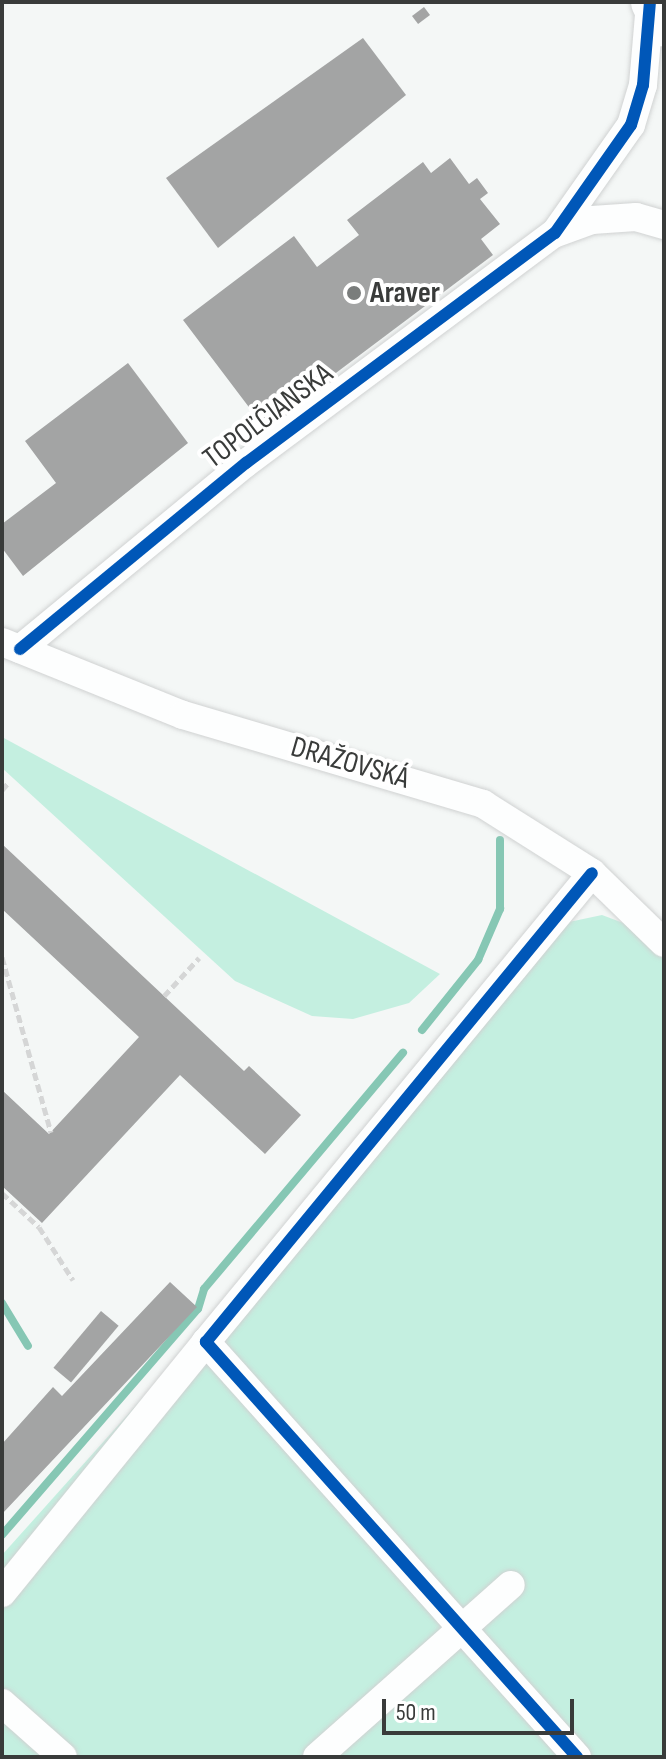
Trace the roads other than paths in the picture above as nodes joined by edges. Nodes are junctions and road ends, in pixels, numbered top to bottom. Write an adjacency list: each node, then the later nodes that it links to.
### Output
1 (652, 2): 2 (main road); 4 (street)
2 (664, 25)
3 (664, 225): 4 (street)
4 (555, 233): 5 (street, TOPOĽČIANSKA)
5 (11, 645): 6 (street, DRAŽOVSKÁ)
6 (592, 873): 7 (street, DRAŽOVSKÁ); 8 (street)
7 (664, 943)
8 (206, 1342): 10 (street); 11 (street)
9 (511, 1585): 11 (street)
10 (2, 1593)
11 (463, 1628): 14 (street); 15 (street)
12 (2, 1703): 13 (street)
13 (63, 1757)
14 (317, 1757)
15 (577, 1757)

